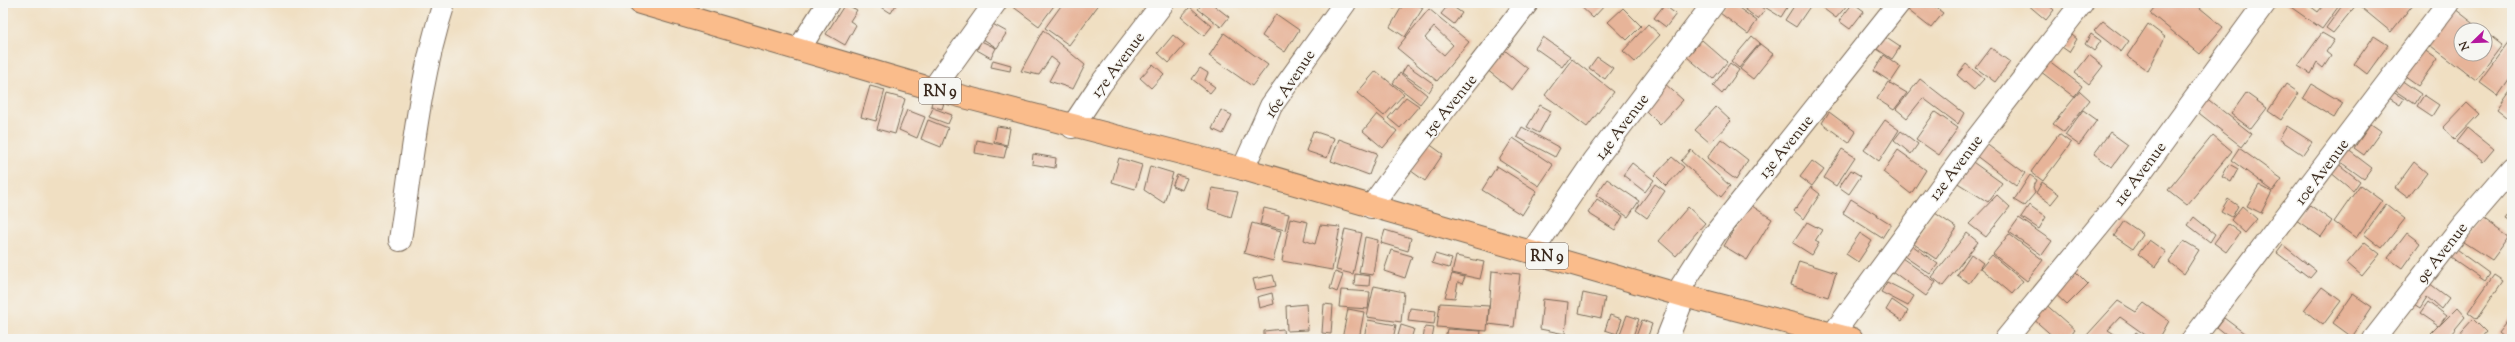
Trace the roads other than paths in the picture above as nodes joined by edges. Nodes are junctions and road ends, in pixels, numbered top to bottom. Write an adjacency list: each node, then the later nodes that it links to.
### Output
1 (444, 3): 20 (street)
2 (640, 3): 13 (main road, RN 9)
3 (828, 3): 14 (street)
4 (995, 3): 15 (street)
5 (1164, 3): 16 (street, 17e Avenue)
6 (1345, 3): 18 (street, 16e Avenue)
7 (1527, 3): 19 (street, 15e Avenue)
8 (1714, 3): 21 (street, 14e Avenue)
9 (1899, 3): 22 (street, 13e Avenue)
10 (2082, 3): 23 (street, 12e Avenue)
11 (2265, 3): 25 (street, 11e Avenue)
12 (2448, 3): 26 (street, 10e Avenue)
13 (675, 8): 14 (main road, RN 9)
14 (799, 50): 15 (main road, RN 9)
15 (933, 89): 16 (main road, RN 9)
16 (1072, 127): 18 (main road, RN 9)
17 (2512, 168): 27 (street, 9e Avenue)
18 (1243, 169): 19 (main road, RN 9)
19 (1371, 207): 21 (main road, RN 9)
20 (400, 240)
21 (1532, 252): 22 (main road, RN 9)
22 (1680, 294): 23 (main road, RN 9); 24 (street, 13e Avenue)
23 (1843, 336)
24 (1667, 339)
25 (2006, 339)
26 (2193, 339)
27 (2374, 339)

